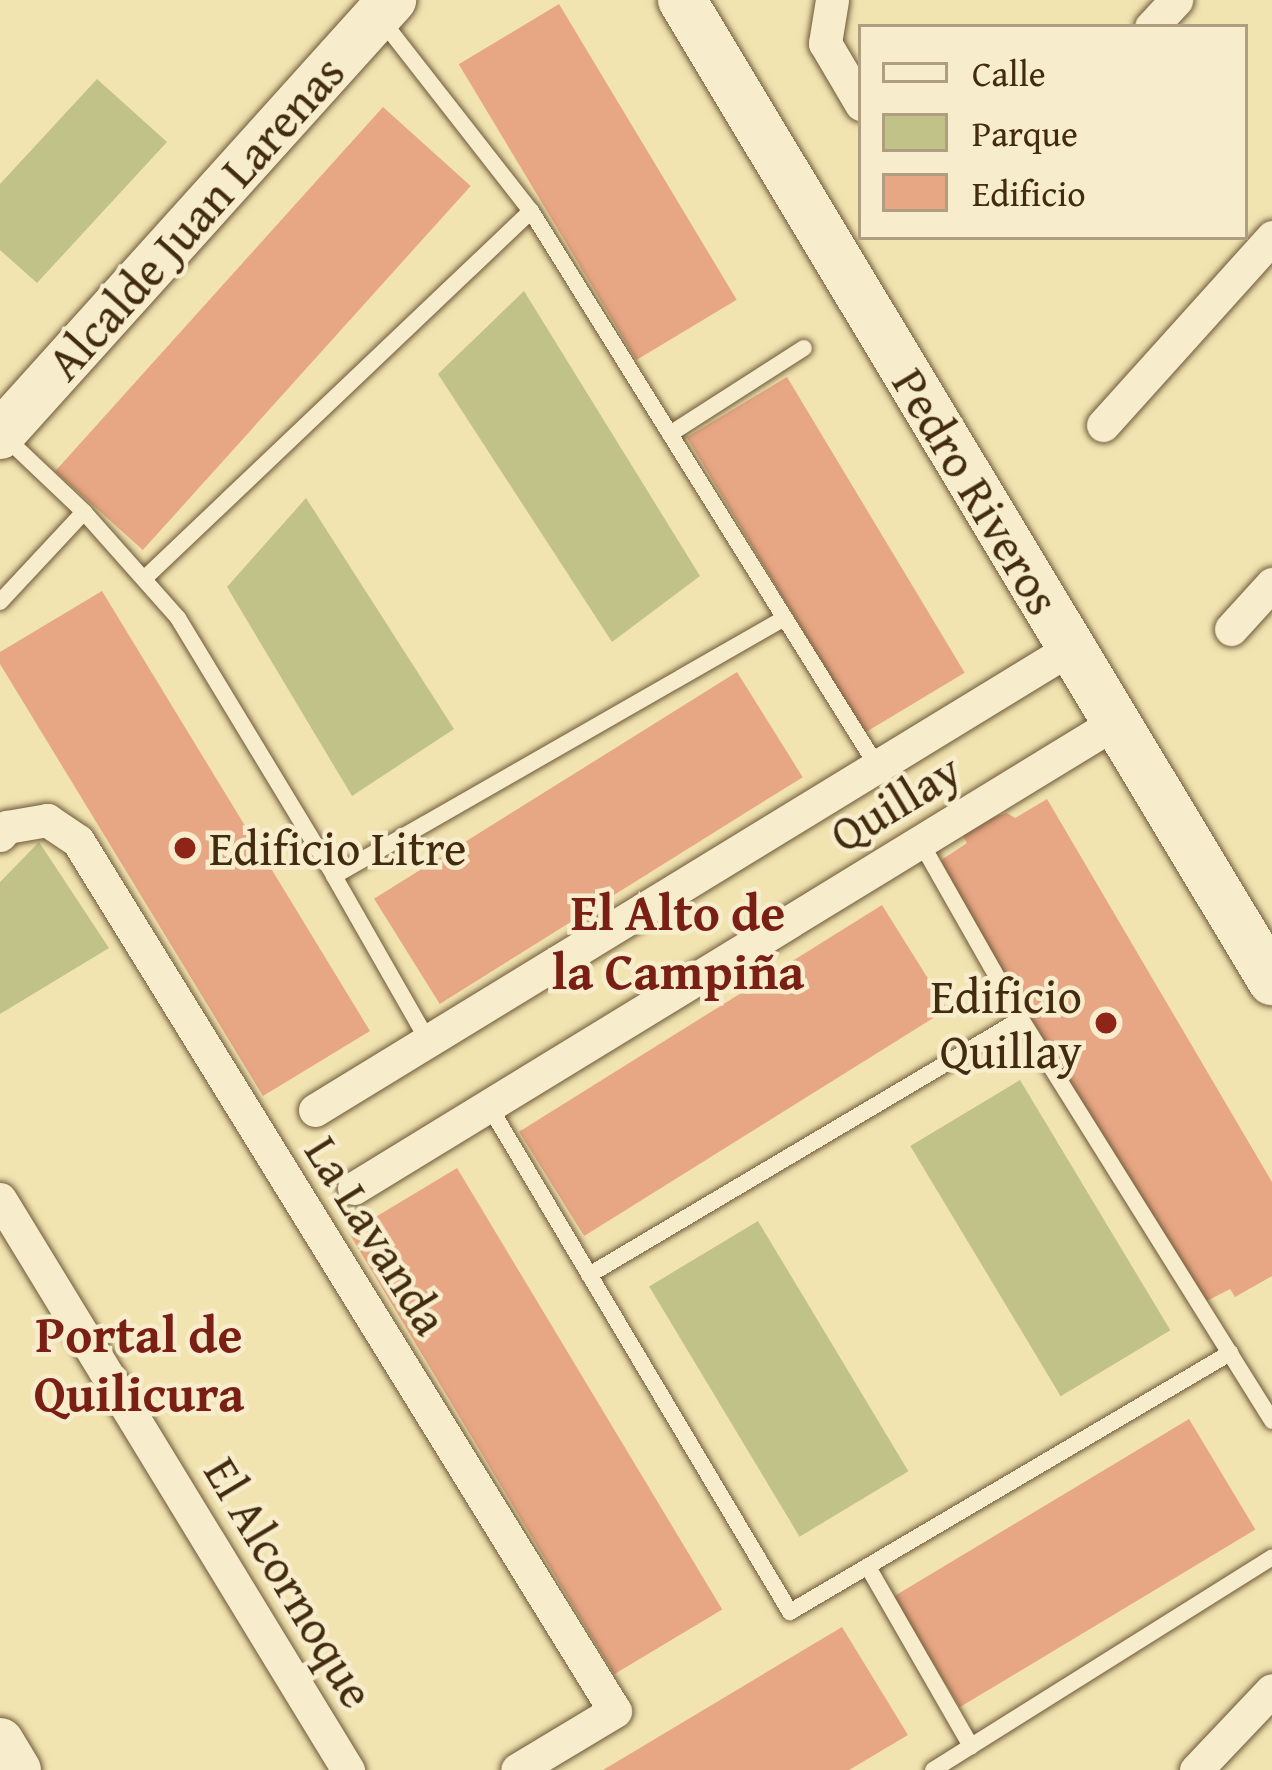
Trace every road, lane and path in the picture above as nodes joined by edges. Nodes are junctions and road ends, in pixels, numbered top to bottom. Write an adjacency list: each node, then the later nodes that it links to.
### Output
1 (682, 0): 19 (street, Pedro Riveros)
2 (832, 0): 6 (street)
3 (1176, 0): 5 (street)
4 (385, 8): 7 (lane); 11 (street, Alcalde Juan Larenas)
5 (1154, 24)
6 (858, 99)
7 (531, 211): 12 (lane); 14 (lane)
8 (1272, 237): 10 (street)
9 (804, 348): 12 (lane)
10 (1103, 424)
11 (1, 434): 13 (lane)
12 (670, 434): 17 (lane)
13 (84, 512): 14 (lane); 16 (lane)
14 (146, 577): 24 (lane)
15 (1272, 584): 18 (street)
16 (0, 602)
17 (783, 620): 21 (lane); 24 (lane)
18 (1231, 629)
19 (1071, 648): 20 (street, Pedro Riveros); 21 (street, Quillay)
20 (1116, 722): 23 (street, Quillay); 25 (street, Pedro Riveros)
21 (877, 766): 27 (street, Quillay)
22 (0, 835): 42 (street, La Lavanda)
23 (921, 843): 26 (lane); 28 (street, Quillay)
24 (334, 876): 27 (lane)
25 (1272, 981)
26 (1021, 1018): 32 (lane); 33 (lane)
27 (428, 1041): 29 (street, Quillay)
28 (489, 1106): 30 (street, Quillay); 32 (lane)
29 (315, 1111)
30 (354, 1188)
31 (0, 1198): 41 (street, El Alcornoque)
32 (590, 1275): 36 (lane)
33 (1230, 1353): 34 (lane); 36 (lane)
34 (1272, 1421)
35 (1272, 1557): 39 (lane)
36 (868, 1567): 39 (lane)
37 (1272, 1690): 44 (street)
38 (0, 1742): 40 (street)
39 (971, 1746): 43 (lane)
40 (17, 1770)
41 (348, 1770)
42 (517, 1770)
43 (933, 1770)
44 (1196, 1770)

